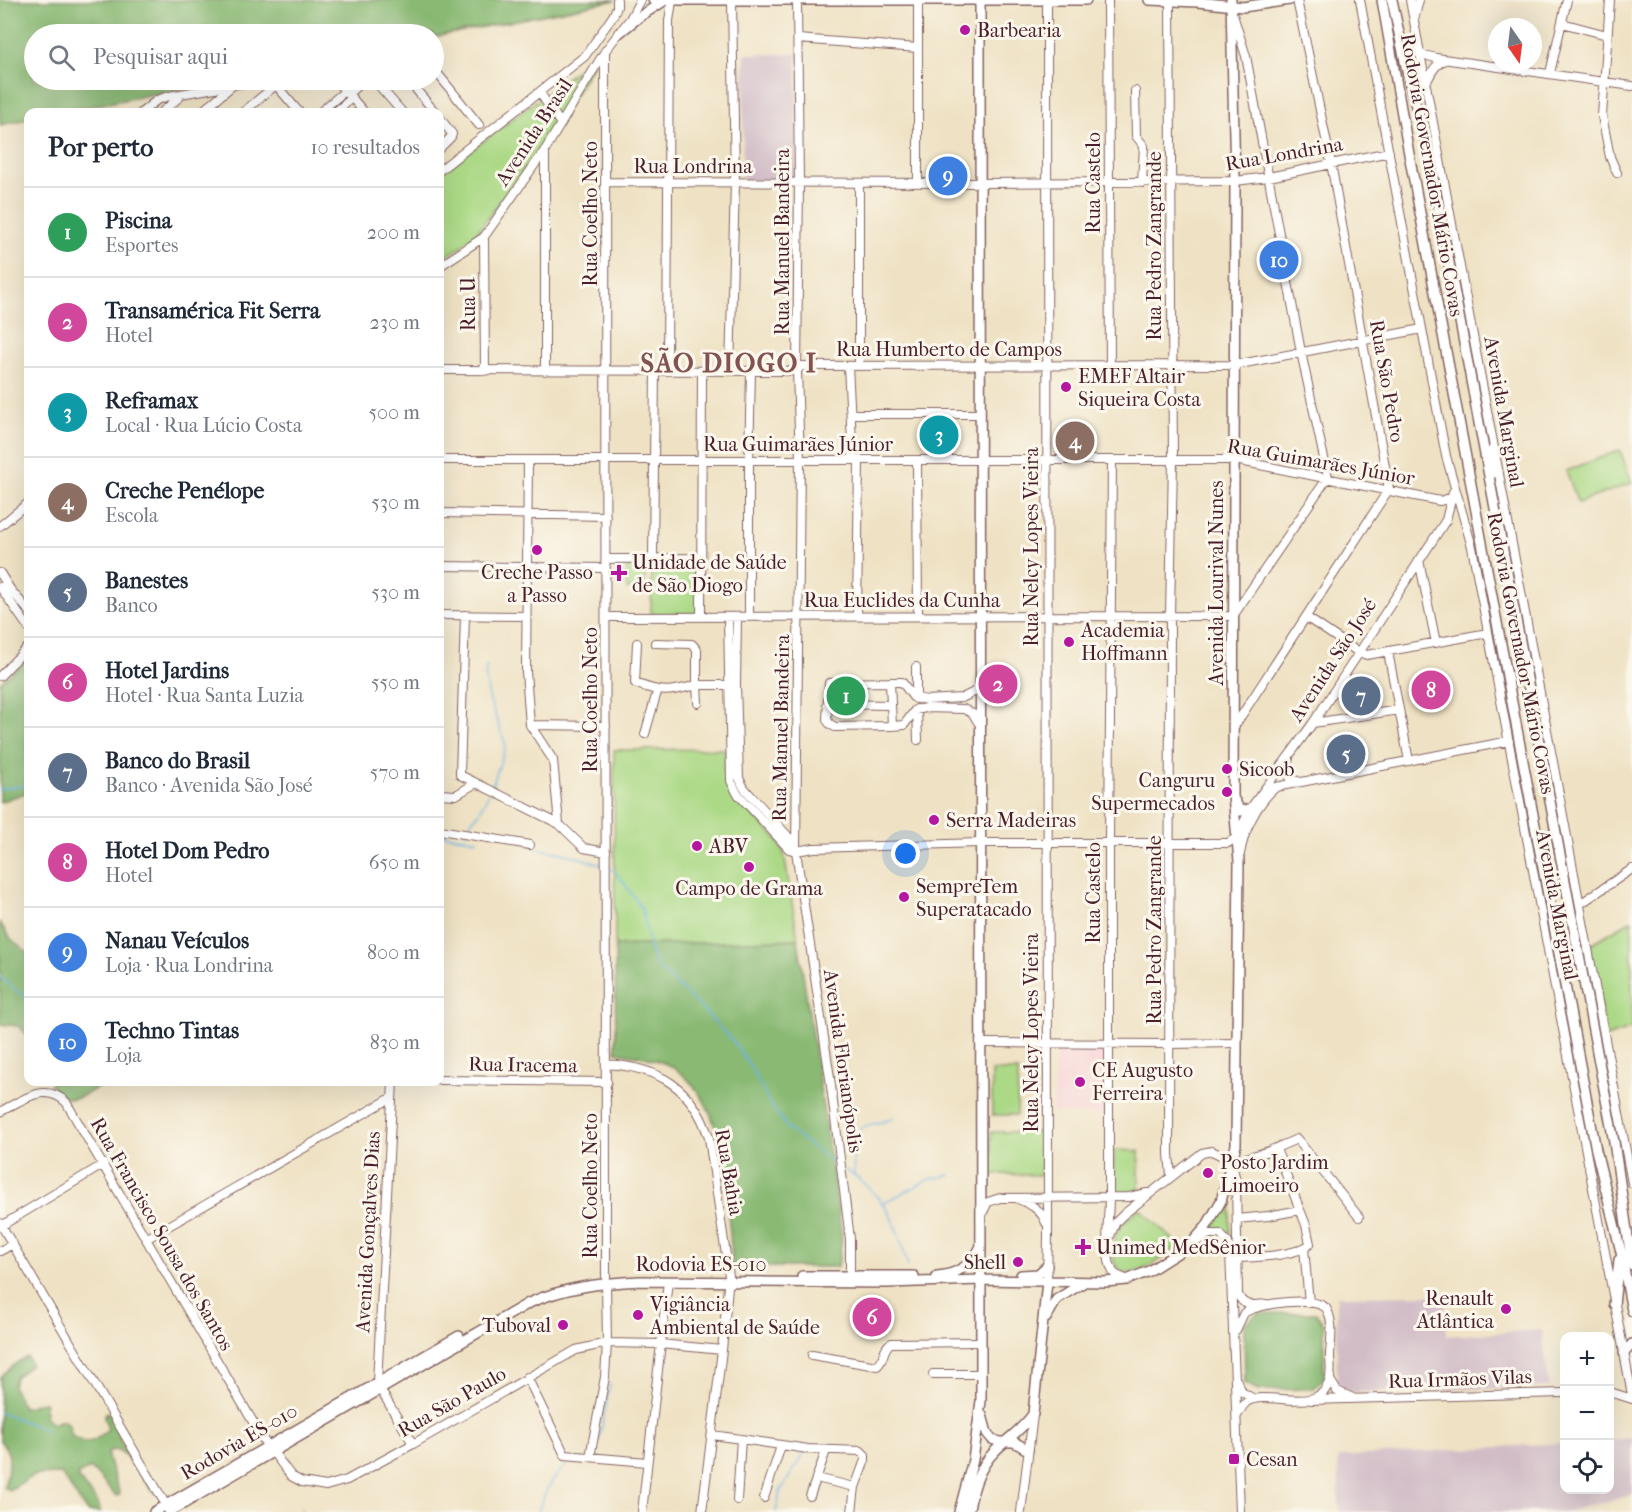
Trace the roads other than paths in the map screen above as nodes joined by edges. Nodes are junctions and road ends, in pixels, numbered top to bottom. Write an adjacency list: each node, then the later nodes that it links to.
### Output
1 (617, 0): 50 (street, Avenida Brasil)
2 (640, 0): 27 (street, Avenida Brasil)
3 (653, 0): 22 (main road)
4 (797, 0): 5 (main road); 23 (main road); 29 (street, Rua Manuel Bandeira)
5 (857, 0): 6 (main road)
6 (918, 0): 7 (main road); 30 (street)
7 (980, 0): 8 (main road); 80 (main road)
8 (1047, 0): 9 (main road); 81 (street, Rua Nelcy Lopes Vieira)
9 (1086, 0)
10 (1108, 0): 82 (street, Rua Castelo)
11 (1149, 0): 12 (main road)
12 (1170, 0): 24 (main road); 84 (street, Rua Pedro Zangrande)
13 (1290, 0): 24 (main road)
14 (1297, 0): 69 (street, Rua São Pedro)
15 (1360, 0): 68 (street, Avenida Marginal)
16 (1382, 0): 245 (main road, Rodovia Governador Mário Covas)
17 (1392, 0): 127 (main road, Rodovia Governador Mário Covas)
18 (1410, 0): 25 (street, Avenida Marginal)
19 (1419, 0): 25 (street)
20 (1567, 0): 26 (street)
21 (1610, 0): 28 (street)
22 (668, 1): 23 (main road); 27 (main road); 75 (street)
23 (732, 1): 76 (street)
24 (1231, 3): 33 (street); 34 (main road, Avenida Lourival Nunes)
25 (1414, 19): 32 (street, Avenida Marginal)
26 (1562, 23): 28 (street); 36 (street)
27 (619, 33): 31 (street, Avenida Brasil)
28 (1607, 34): 38 (street)
29 (798, 39): 30 (street); 77 (street, Rua Manuel Bandeira)
30 (918, 48): 79 (street)
31 (605, 51): 65 (street, Avenida Brasil); 74 (street, Rua Coelho Neto)
32 (1420, 54): 35 (street); 39 (street, Avenida Marginal)
33 (1246, 56): 34 (street); 72 (street)
34 (1233, 58): 73 (main road, Avenida Lourival Nunes)
35 (1450, 59): 36 (street); 39 (street)
36 (1550, 73): 38 (street)
37 (444, 81): 64 (street)
38 (1604, 82): 40 (street); 71 (street)
39 (1425, 83): 109 (street, Avenida Marginal)
40 (1632, 86)
41 (205, 90): 51 (street)
42 (227, 90): 55 (street)
43 (270, 90): 56 (street)
44 (280, 90): 57 (street)
45 (344, 90): 52 (street)
46 (353, 90): 52 (street)
47 (383, 90): 61 (street)
48 (416, 90): 62 (street)
49 (1135, 92): 83 (street)
50 (540, 93): 65 (street); 70 (street, Avenida Brasil)
51 (183, 94): 53 (street); 54 (street)
52 (348, 95): 58 (street); 59 (street); 60 (street)
53 (147, 108)
54 (167, 108)
55 (206, 108)
56 (248, 108)
57 (296, 108)
58 (327, 108)
59 (338, 108)
60 (360, 108)
61 (398, 108)
62 (432, 108)
63 (444, 123): 66 (street)
64 (479, 124)
65 (561, 124): 67 (street, Avenida Brasil)
66 (444, 144)
67 (545, 150): 85 (street, Avenida Brasil); 99 (street)
68 (1389, 152): 69 (street, Rua Londrina); 87 (street, Avenida Marginal)
69 (1331, 164): 72 (street, Rua Londrina); 88 (street, Rua São Pedro)
70 (444, 167)
71 (1617, 173)
72 (1269, 177): 73 (street, Rua Londrina); 89 (street)
73 (1235, 181): 84 (street, Rua Londrina); 91 (main road, Avenida Lourival Nunes)
74 (607, 182): 75 (street, Rua Londrina); 100 (street, Rua Coelho Neto)
75 (668, 182): 76 (street, Rua Londrina); 102 (street)
76 (735, 182): 77 (street, Rua Londrina); 104 (street)
77 (799, 183): 78 (street, Rua Londrina); 106 (street, Rua Manuel Bandeira)
78 (859, 183): 79 (street, Rua Londrina); 93 (street)
79 (918, 183): 80 (street, Rua Londrina)
80 (980, 183): 81 (street, Rua Londrina); 90 (main road)
81 (1048, 183): 82 (street, Rua Londrina); 94 (street, Rua Nelcy Lopes Vieira)
82 (1110, 183): 83 (street, Rua Londrina); 95 (street, Rua Castelo)
83 (1142, 183): 84 (street, Rua Londrina)
84 (1170, 183): 96 (street, Rua Pedro Zangrande)
85 (484, 237): 86 (street, Avenida Brasil); 98 (street, Rua U)
86 (444, 263)
87 (1422, 329): 88 (street, Rua Humberto de Campos); 125 (street, Avenida Marginal)
88 (1363, 340): 89 (street, Rua Humberto de Campos); 126 (street, Rua São Pedro)
89 (1301, 352): 91 (street, Rua Humberto de Campos); 124 (street)
90 (979, 364): 93 (street, Rua Humberto de Campos); 94 (street, Rua Humberto de Campos); 108 (main road)
91 (1235, 365): 96 (street, Rua Humberto de Campos); 119 (main road, Avenida Lourival Nunes)
92 (848, 366): 93 (street, Rua Humberto de Campos); 106 (street, Rua Humberto de Campos); 107 (street)
93 (859, 366)
94 (1048, 366): 95 (street, Rua Humberto de Campos); 116 (street, Rua Nelcy Lopes Vieira)
95 (1110, 366): 96 (street, Rua Humberto de Campos)
96 (1172, 366): 118 (street, Rua Pedro Zangrande)
97 (444, 370): 98 (street, Rua Humberto de Campos)
98 (485, 370): 99 (street, Rua Humberto de Campos)
99 (545, 371): 100 (street, Rua Humberto de Campos)
100 (607, 371): 101 (street, Rua Humberto de Campos); 112 (street, Rua Coelho Neto)
101 (655, 371): 102 (street, Rua Humberto de Campos); 120 (street)
102 (667, 371): 103 (street, Rua Humberto de Campos)
103 (702, 371): 104 (street, Rua Humberto de Campos); 121 (street)
104 (730, 371): 105 (street, Rua Humberto de Campos)
105 (751, 371): 106 (street, Rua Humberto de Campos); 122 (street)
106 (797, 371): 113 (street, Rua Manuel Bandeira)
107 (851, 414): 108 (street); 114 (street)
108 (979, 414): 123 (main road)
109 (1493, 449): 127 (main road); 211 (street, Avenida Marginal)
110 (444, 460): 111 (street, Rua Guimarães Júnior)
111 (528, 460): 112 (street, Rua Guimarães Júnior); 133 (street)
112 (607, 460): 120 (street, Rua Guimarães Júnior); 134 (street, Rua Coelho Neto)
113 (800, 460): 114 (street, Rua Guimarães Júnior); 122 (street, Rua Guimarães Júnior); 149 (street, Rua Manuel Bandeira)
114 (856, 460): 115 (street, Rua Guimarães Júnior); 150 (street)
115 (917, 460): 123 (street, Rua Guimarães Júnior); 151 (street)
116 (1047, 460): 117 (street, Rua Guimarães Júnior); 123 (street, Rua Guimarães Júnior); 159 (street, Rua Nelcy Lopes Vieira)
117 (1112, 460): 118 (street, Rua Guimarães Júnior); 160 (street, Rua Castelo)
118 (1173, 460): 119 (street, Rua Guimarães Júnior); 153 (street, Rua Pedro Zangrande)
119 (1235, 460): 124 (street, Rua Guimarães Júnior); 154 (main road, Avenida Lourival Nunes)
120 (654, 461): 121 (street, Rua Guimarães Júnior); 136 (street)
121 (702, 461): 122 (street, Rua Guimarães Júnior); 137 (street)
122 (749, 461): 158 (street)
123 (980, 461): 152 (main road)
124 (1328, 477): 126 (street, Rua Guimarães Júnior); 154 (street)
125 (1454, 488): 128 (street, Avenida São José); 163 (street, Avenida Marginal)
126 (1389, 489): 129 (street, Rua Guimarães Júnior); 161 (street)
127 (1491, 489): 247 (main road, Rodovia Governador Mário Covas)
128 (1453, 496): 129 (street, Rua Guimarães Júnior); 131 (street, Avenida São José)
129 (1440, 501): 131 (street, Rua Guimarães Júnior)
130 (24, 506): 135 (street)
131 (1449, 511): 139 (street, Avenida São José)
132 (444, 513): 133 (street)
133 (528, 514): 134 (street); 141 (street)
134 (606, 516): 138 (street, Rua Coelho Neto)
135 (0, 526)
136 (653, 558): 137 (street); 138 (street)
137 (701, 558): 156 (street)
138 (606, 559): 142 (street, Rua Coelho Neto)
139 (1419, 560): 166 (street); 168 (street, Avenida São José)
140 (444, 566): 141 (street)
141 (528, 567): 142 (street); 148 (street)
142 (606, 568): 155 (street, Rua Coelho Neto)
143 (0, 573): 145 (street)
144 (0, 587): 162 (street)
145 (24, 605)
146 (444, 615): 147 (street)
147 (465, 615): 148 (street); 195 (street)
148 (526, 616): 184 (street)
149 (799, 616): 150 (street, Rua Euclides da Cunha); 158 (street, Rua Euclides da Cunha); 207 (street, Rua Manuel Bandeira)
150 (857, 616): 151 (street, Rua Euclides da Cunha)
151 (918, 616): 152 (street, Rua Euclides da Cunha)
152 (983, 616): 159 (street, Rua Euclides da Cunha); 173 (main road)
153 (1170, 616): 154 (street, Rua Euclides da Cunha); 160 (street, Rua Euclides da Cunha); 205 (street, Rua Pedro Zangrande)
154 (1233, 616): 187 (main road, Avenida Lourival Nunes)
155 (606, 617): 156 (street, Rua Euclides da Cunha); 185 (street, Rua Coelho Neto)
156 (701, 617): 157 (street, Rua Euclides da Cunha)
157 (732, 617): 158 (street, Rua Euclides da Cunha); 175 (street)
158 (749, 617)
159 (1048, 617): 160 (street, Rua Euclides da Cunha); 203 (street, Rua Nelcy Lopes Vieira)
160 (1110, 617): 204 (street, Rua Castelo)
161 (1306, 617): 168 (street); 187 (street)
162 (24, 621)
163 (1488, 633): 166 (street); 191 (street, Avenida Marginal)
164 (637, 643): 176 (street)
165 (655, 643): 174 (street)
166 (1436, 643): 169 (street)
167 (24, 651): 171 (street)
168 (1358, 652): 169 (street); 183 (street, Avenida São José)
169 (1388, 652): 182 (street)
170 (916, 667): 177 (street)
171 (1, 674)
172 (890, 682): 177 (street); 179 (street); 180 (street)
173 (981, 683): 177 (street); 188 (main road)
174 (697, 685): 175 (street); 176 (street); 178 (street)
175 (732, 685): 207 (street)
176 (657, 692): 189 (street)
177 (916, 699)
178 (698, 703)
179 (827, 704): 180 (street); 186 (street)
180 (891, 705): 186 (street)
181 (917, 708): 186 (street); 188 (street); 190 (street)
182 (1399, 710): 183 (street); 193 (street)
183 (1313, 723): 192 (street, Avenida São José)
184 (530, 725): 185 (street); 199 (street)
185 (606, 726): 208 (street, Rua Coelho Neto)
186 (892, 726)
187 (1234, 727): 197 (main road, Avenida Lourival Nunes)
188 (980, 728): 202 (main road)
189 (645, 734)
190 (918, 740)
191 (1509, 741): 193 (street); 260 (street, Avenida Marginal)
192 (1292, 750): 194 (street); 198 (street, Avenida São José)
193 (1409, 761): 194 (street)
194 (1299, 781): 209 (street)
195 (476, 783): 196 (street); 199 (street)
196 (444, 794)
197 (1233, 795): 198 (main road); 201 (main road, Avenida Lourival Nunes)
198 (1250, 809): 201 (street, Avenida São José)
199 (559, 824): 208 (street)
200 (444, 831): 206 (street)
201 (1237, 837): 205 (street); 209 (main road, Avenida Lourival Nunes)
202 (980, 843): 203 (street); 207 (street); 212 (main road)
203 (1047, 843): 204 (street); 214 (street, Rua Nelcy Lopes Vieira)
204 (1109, 844): 205 (street); 215 (street, Rua Castelo)
205 (1171, 844): 216 (street, Rua Pedro Zangrande)
206 (530, 845)
207 (796, 848): 249 (street, Avenida Florianópolis)
208 (606, 852): 217 (street, Rua Coelho Neto)
209 (1239, 861): 213 (main road, Avenida Lourival Nunes)
210 (1632, 869): 211 (street)
211 (1580, 904): 227 (street, Avenida Marginal)
212 (980, 1043): 214 (street); 235 (main road)
213 (1237, 1043): 216 (street); 224 (main road, Avenida Lourival Nunes)
214 (1049, 1044): 215 (street); 230 (street, Rua Nelcy Lopes Vieira)
215 (1110, 1044): 216 (street); 231 (street, Rua Castelo)
216 (1170, 1044): 226 (street, Rua Pedro Zangrande)
217 (606, 1064): 219 (street, Rua Coelho Neto); 250 (street, Rua Bahia)
218 (444, 1080): 219 (street, Rua Iracema)
219 (607, 1082): 251 (street, Rua Coelho Neto)
220 (392, 1086): 221 (street, Avenida Gonçalves Dias)
221 (391, 1098): 238 (street); 277 (street, Avenida Gonçalves Dias)
222 (0, 1112): 225 (street, Rua Francisco Sousa dos Santos)
223 (1276, 1149): 224 (street); 232 (street); 233 (street)
224 (1232, 1163): 226 (street); 234 (street); 241 (main road, Rodovia ES-010)
225 (104, 1164): 236 (street); 238 (street, Rua Francisco Sousa dos Santos)
226 (1171, 1176): 228 (street)
227 (1632, 1183)
228 (1151, 1191): 231 (street); 242 (street)
229 (1014, 1197): 230 (street); 235 (street); 237 (street)
230 (1047, 1197): 231 (street); 237 (street, Rua Nelcy Lopes Vieira)
231 (1109, 1198): 242 (street, Rua Castelo)
232 (1300, 1210): 234 (street); 243 (street)
233 (1359, 1217)
234 (1237, 1219): 246 (street)
235 (981, 1220): 240 (main road)
236 (1, 1224): 239 (street)
237 (1048, 1238): 248 (street)
238 (146, 1239): 293 (street, Rua Francisco Sousa dos Santos)
239 (13, 1244): 244 (street); 303 (street)
240 (981, 1245): 249 (main road, Rodovia ES-010); 252 (main road)
241 (1190, 1245): 254 (main road, Rodovia ES-010); 263 (street)
242 (1107, 1246): 254 (street, Rua Castelo)
243 (1304, 1248): 246 (street); 258 (street)
244 (0, 1251)
245 (1621, 1252): 260 (main road); 261 (main road, Rodovia Governador Mário Covas)
246 (1238, 1258): 259 (street)
247 (1632, 1265)
248 (1047, 1266): 253 (main road); 256 (street)
249 (850, 1276): 250 (main road, Rodovia ES-010)
250 (729, 1278): 251 (main road, Rodovia ES-010); 252 (main road, Rodovia ES-010); 255 (main road, Rodovia ES-010); 268 (street, Rua Bahia)
251 (606, 1280): 255 (main road, Rodovia ES-010); 265 (street, Rua Coelho Neto); 277 (main road, Rodovia ES-010)
252 (982, 1280): 253 (main road, Rodovia ES-010); 264 (main road)
253 (996, 1280): 256 (main road, Rodovia ES-010)
254 (1127, 1280): 257 (main road, Rodovia ES-010)
255 (668, 1281): 266 (street)
256 (1047, 1281): 257 (main road, Rodovia ES-010); 262 (main road)
257 (1086, 1282): 262 (main road)
258 (1309, 1303): 259 (street); 275 (street)
259 (1266, 1304): 263 (street)
260 (1614, 1304): 269 (street, Avenida Marginal)
261 (1632, 1311)
262 (1042, 1325): 286 (main road)
263 (1234, 1335): 274 (street)
264 (981, 1342): 270 (street); 272 (main road)
265 (607, 1343): 266 (street, Rua São Paulo); 273 (street, Rua São Paulo); 296 (street, Rua Coelho Neto)
266 (660, 1344): 268 (street, Rua São Paulo); 297 (street)
267 (1632, 1344): 269 (main road)
268 (722, 1350): 288 (street, Rua Bahia)
269 (1624, 1353): 276 (street, Avenida Marginal)
270 (812, 1355)
271 (933, 1374): 272 (street)
272 (981, 1374): 285 (main road)
273 (527, 1377): 291 (street, Rua São Paulo); 296 (street)
274 (1236, 1378): 282 (street); 287 (street)
275 (1330, 1380): 283 (street); 284 (street)
276 (1629, 1380): 278 (street); 281 (street, Avenida Marginal)
277 (378, 1386): 291 (street); 293 (main road, Rodovia ES-010)
278 (1614, 1390)
279 (1560, 1393): 283 (street, Rua Irmãos Vilas)
280 (1614, 1393): 281 (street)
281 (1632, 1397)
282 (1254, 1399): 284 (street); 287 (street)
283 (1357, 1399): 284 (street, Rua Irmãos Vilas)
284 (1300, 1400)
285 (981, 1401): 289 (main road); 308 (main road)
286 (1033, 1414): 289 (main road); 294 (street)
287 (1237, 1418): 311 (street)
288 (712, 1435): 290 (street); 306 (street, Rua Bahia)
289 (1004, 1442): 294 (main road); 309 (main road)
290 (741, 1443): 292 (street); 302 (street)
291 (414, 1444): 293 (street, Rua São Paulo)
292 (782, 1446): 295 (street); 301 (street)
293 (270, 1449): 303 (main road, Rodovia ES-010)
294 (1029, 1449): 310 (street)
295 (826, 1450): 298 (street); 299 (street)
296 (590, 1457): 297 (street)
297 (647, 1462): 305 (street)
298 (816, 1478): 299 (street); 300 (street)
299 (855, 1487): 307 (street)
300 (810, 1496)
301 (764, 1498)
302 (737, 1500)
303 (167, 1509): 304 (main road, Rodovia ES-010)
304 (154, 1512)
305 (642, 1512)
306 (702, 1512)
307 (852, 1512)
308 (959, 1512)
309 (968, 1512)
310 (1021, 1512)
311 (1240, 1512)

